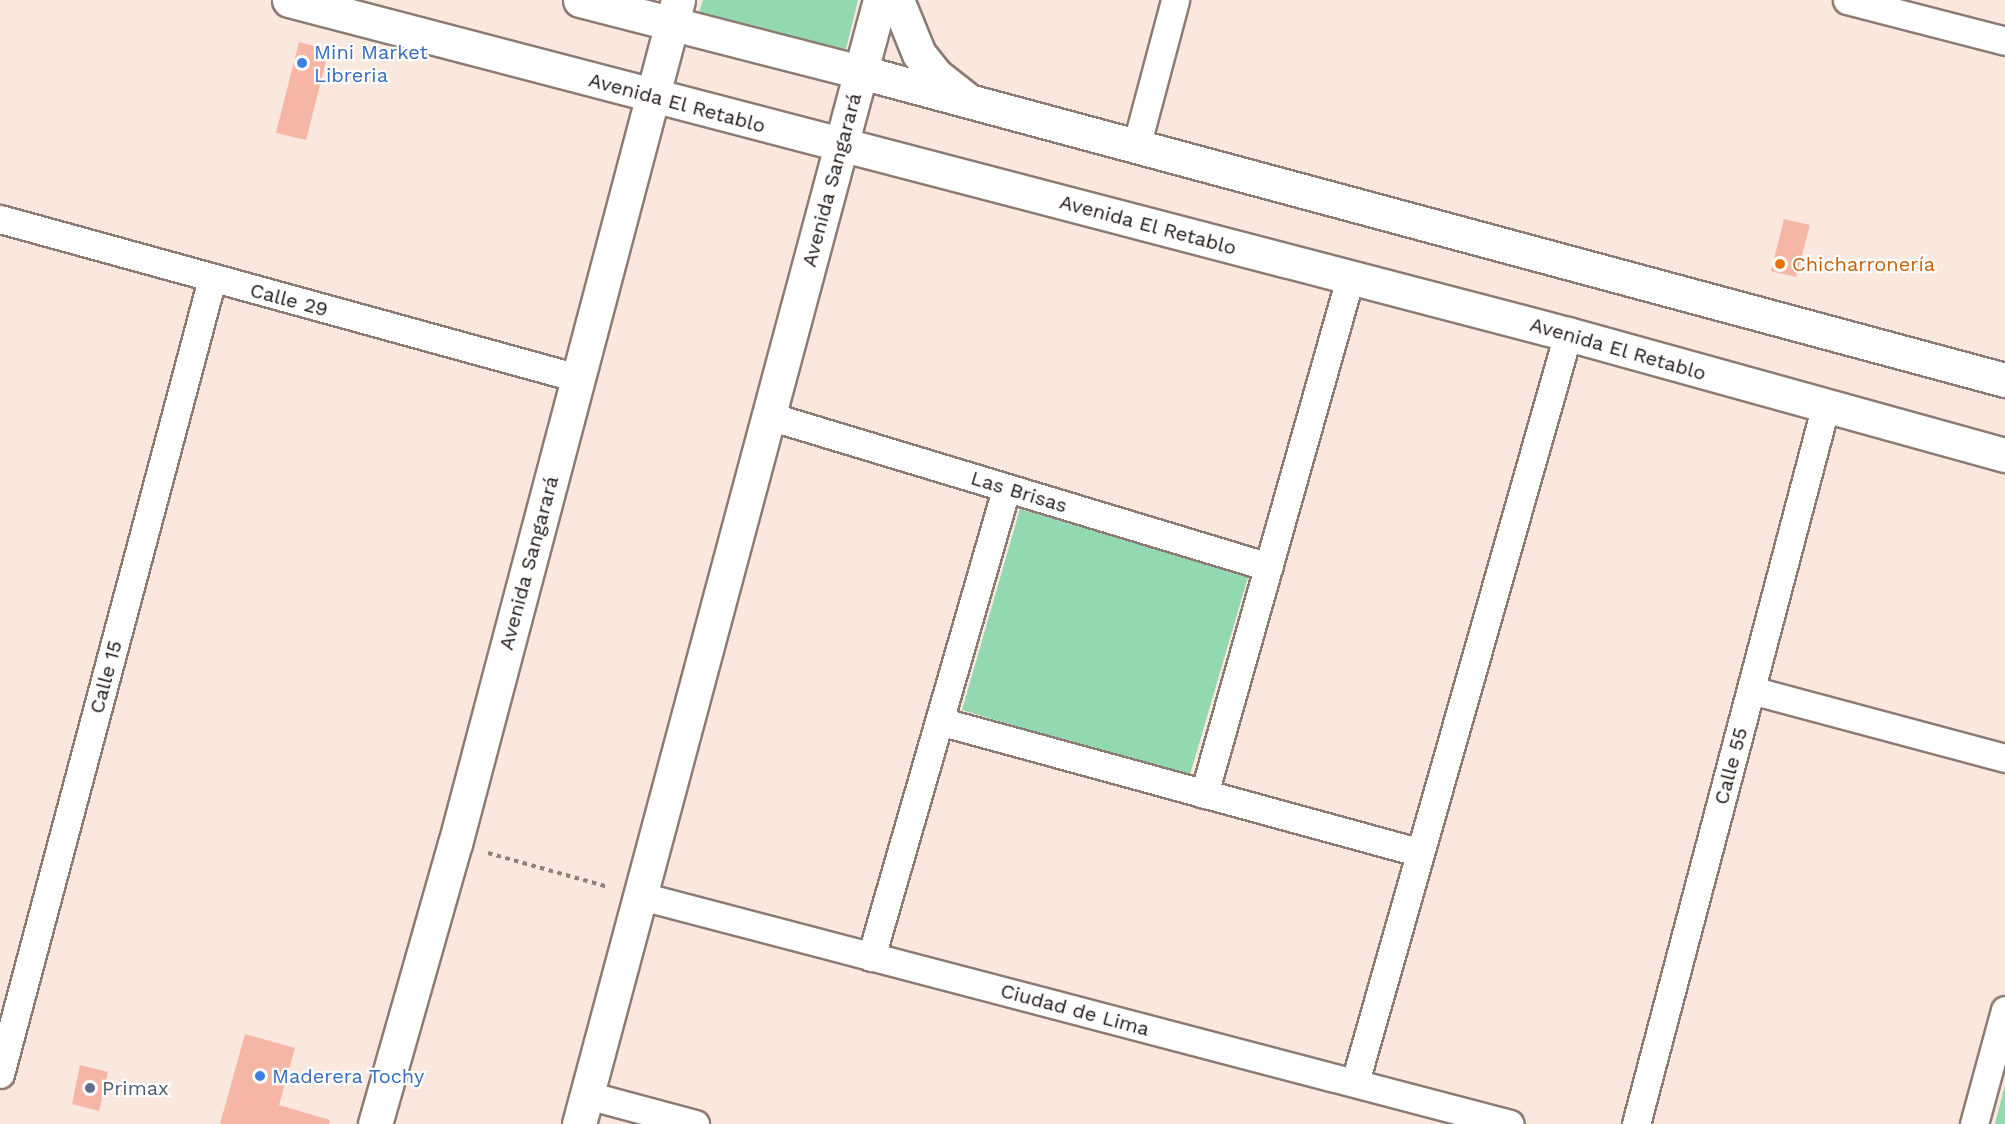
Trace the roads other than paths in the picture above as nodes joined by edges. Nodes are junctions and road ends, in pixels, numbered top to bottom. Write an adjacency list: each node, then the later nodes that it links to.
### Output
1 (289, 0): 10 (main road, Avenida El Retablo)
2 (580, 0): 7 (main road)
3 (880, 0): 9 (main road, Avenida Sangarará)
4 (897, 0): 11 (main road)
5 (1174, 0): 13 (street)
6 (1847, 0): 8 (street)
7 (675, 11): 9 (main road); 10 (main road, Avenida Sangarará)
8 (2005, 41)
9 (861, 72): 11 (main road); 12 (main road, Avenida Sangarará)
10 (653, 97): 12 (main road, Avenida El Retablo); 18 (main road, Avenida Sangarará)
11 (973, 103): 13 (main road)
12 (842, 145): 16 (main road, Avenida El Retablo); 21 (main road, Avenida Sangarará)
13 (1136, 147): 19 (main road)
14 (0, 219): 15 (street, Calle 29)
15 (212, 279): 18 (street, Calle 29); 33 (street, Calle 15)
16 (1350, 279): 17 (main road, Avenida El Retablo); 24 (street)
17 (1568, 334): 20 (main road, Avenida El Retablo); 29 (street)
18 (578, 378): 36 (main road, Avenida Sangarará)
19 (2005, 380)
20 (1825, 408): 22 (main road, Avenida El Retablo); 25 (street, Calle 55)
21 (769, 416): 23 (street, Las Brisas); 30 (main road, Avenida Sangarará)
22 (2005, 455)
23 (1006, 488): 24 (street, Las Brisas); 26 (street)
24 (1269, 567): 28 (street)
25 (1750, 690): 27 (street); 39 (street, Calle 55)
26 (939, 721): 28 (street); 31 (street)
27 (2005, 758)
28 (1204, 794): 29 (street)
29 (1420, 853): 34 (street)
30 (640, 896): 31 (street, Ciudad de Lima); 35 (main road, Avenida Sangarará)
31 (871, 957): 34 (street, Ciudad de Lima)
32 (2005, 1010): 40 (street)
33 (0, 1074)
34 (1355, 1082): 38 (street, Ciudad de Lima)
35 (583, 1110): 37 (street)
36 (375, 1124)
37 (695, 1124)
38 (1510, 1124)
39 (1636, 1124)
40 (1974, 1124)

